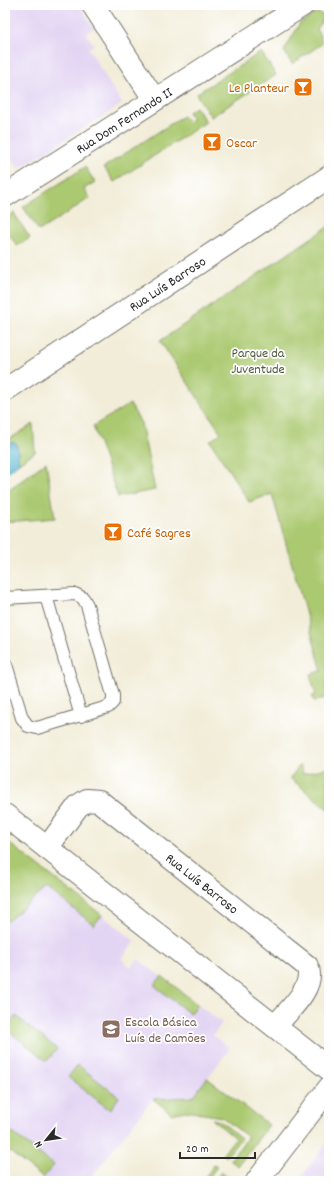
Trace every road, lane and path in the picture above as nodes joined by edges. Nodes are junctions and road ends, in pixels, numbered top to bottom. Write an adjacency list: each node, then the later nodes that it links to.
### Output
1 (93, 5): 3 (street)
2 (303, 5): 3 (street, Rua Dom Fernando II)
3 (154, 99): 5 (street, Rua Dom Fernando II)
4 (329, 177): 6 (street, Rua Luís Barroso)
5 (5, 196)
6 (5, 390)
7 (46, 596): 8 (lane); 10 (lane); 10 (lane)
8 (5, 598)
9 (5, 661): 10 (lane)
10 (81, 716)
11 (5, 815): 12 (street)
12 (47, 848): 13 (street); 13 (street, Rua Luís Barroso)
13 (275, 1026): 14 (street)
14 (329, 1069)
15 (329, 1088): 16 (street)
16 (257, 1181)

